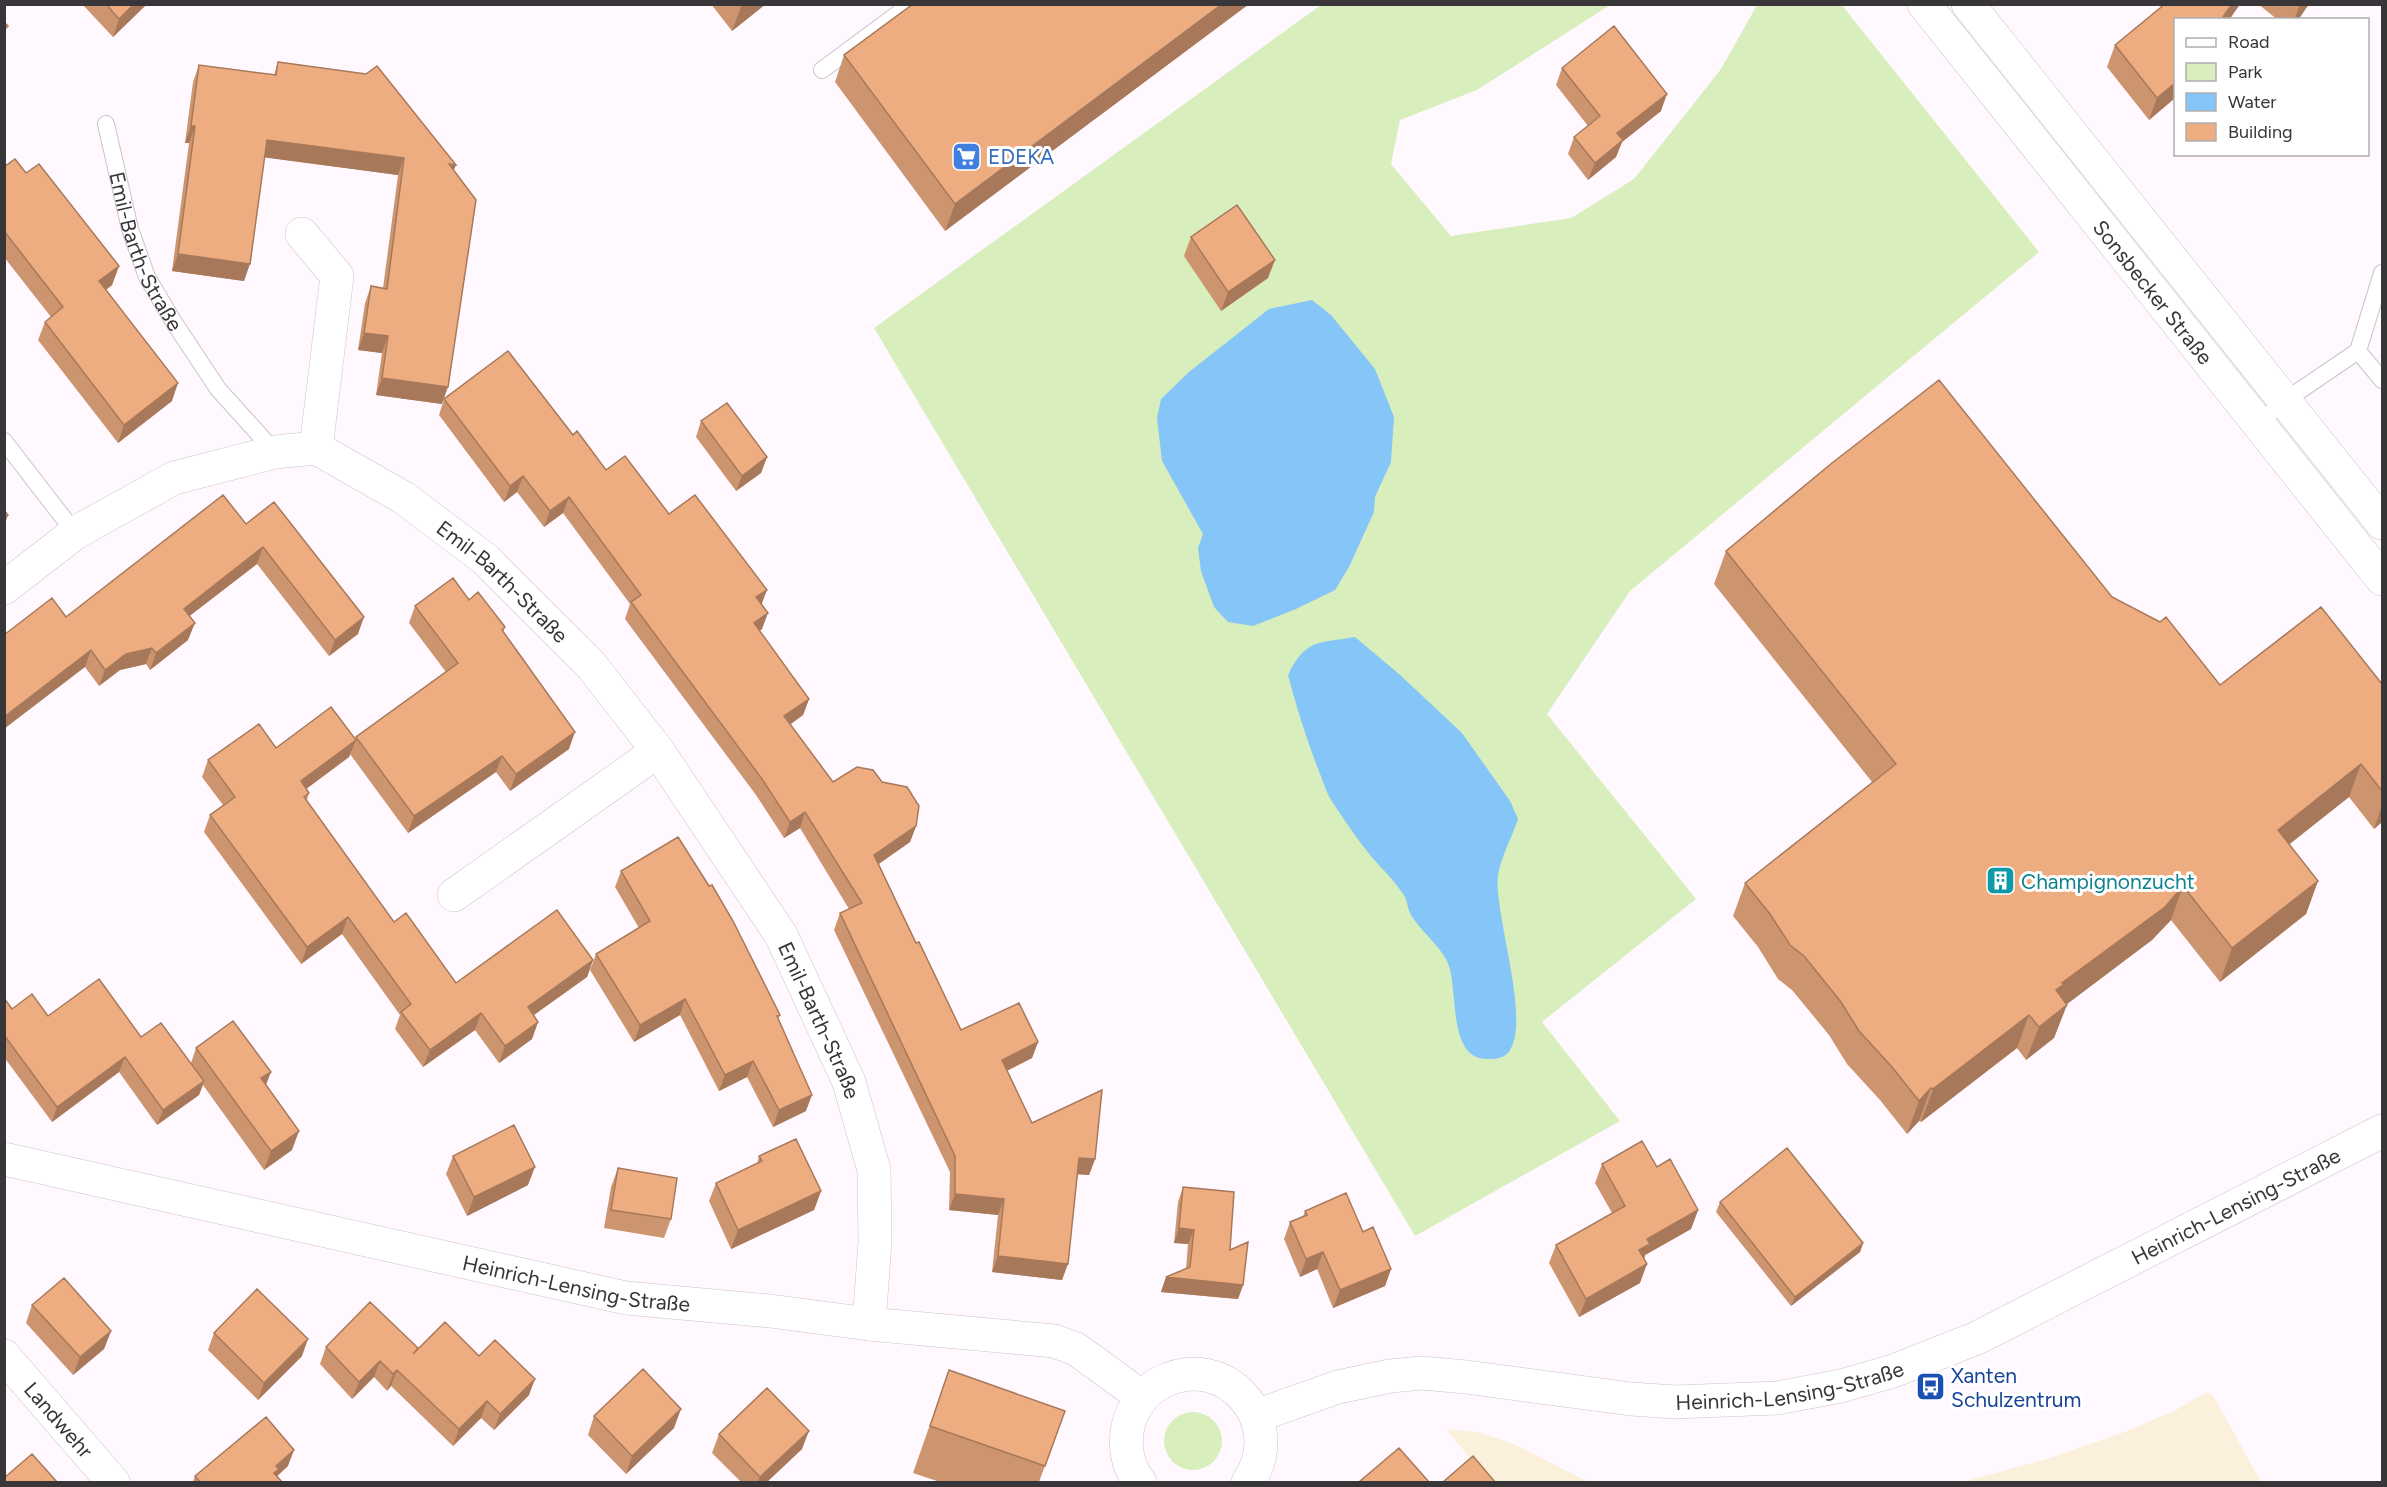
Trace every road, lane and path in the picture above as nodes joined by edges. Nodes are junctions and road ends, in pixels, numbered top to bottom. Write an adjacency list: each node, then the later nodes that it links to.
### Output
1 (911, 4): 4 (lane)
2 (1924, 4): 11 (street, Sonsbecker Straße)
3 (1968, 4): 10 (street, Sonsbecker Straße)
4 (822, 70)
5 (106, 124): 14 (lane, Emil-Barth-Straße)
6 (302, 234): 13 (street)
7 (2382, 273): 8 (lane)
8 (2358, 351): 9 (lane); 10 (lane)
9 (2382, 380)
10 (2286, 400): 11 (lane); 15 (street, Sonsbecker Straße)
11 (2258, 423): 17 (street, Sonsbecker Straße)
12 (4, 441): 16 (lane)
13 (316, 448): 14 (street); 19 (street, Emil-Barth-Straße)
14 (275, 452): 16 (street)
15 (2382, 523)
16 (75, 533): 18 (street)
17 (2382, 579)
18 (4, 588)
19 (658, 751): 20 (street); 23 (street, Emil-Barth-Straße)
20 (454, 895)
21 (2382, 1131): 26 (street, Heinrich-Lensing-Straße)
22 (4, 1159): 23 (street, Heinrich-Lensing-Straße)
23 (869, 1324): 25 (street, Heinrich-Lensing-Straße)
24 (4, 1356): 27 (street, Landwehr)
25 (1142, 1397): 26 (street); 28 (street)
26 (1256, 1416): 29 (street)
27 (113, 1482)
28 (1140, 1482)
29 (1248, 1482)

